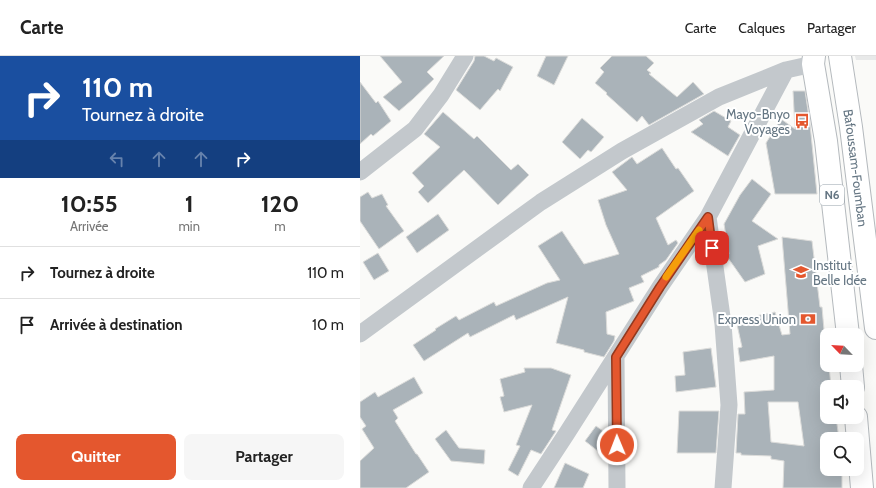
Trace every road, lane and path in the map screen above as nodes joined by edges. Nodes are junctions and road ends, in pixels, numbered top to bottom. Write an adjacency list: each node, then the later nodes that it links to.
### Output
1 (465, 56): 5 (street)
2 (840, 56): 7 (highway, Bafoussam-Foumban / N6)
3 (814, 60): 4 (street); 8 (highway, Bafoussam-Foumban / N6)
4 (786, 70): 6 (street); 11 (street)
5 (360, 172)
6 (708, 217): 12 (street); 16 (street)
7 (870, 276): 8 (highway); 10 (highway, Bafoussam-Foumban / N6)
8 (841, 282): 9 (highway, Bafoussam-Foumban / N6)
9 (847, 328)
10 (876, 328)
11 (360, 334)
12 (616, 357): 14 (street); 15 (street)
13 (857, 424): 17 (highway)
14 (531, 488)
15 (617, 488)
16 (723, 488)
17 (862, 488)

